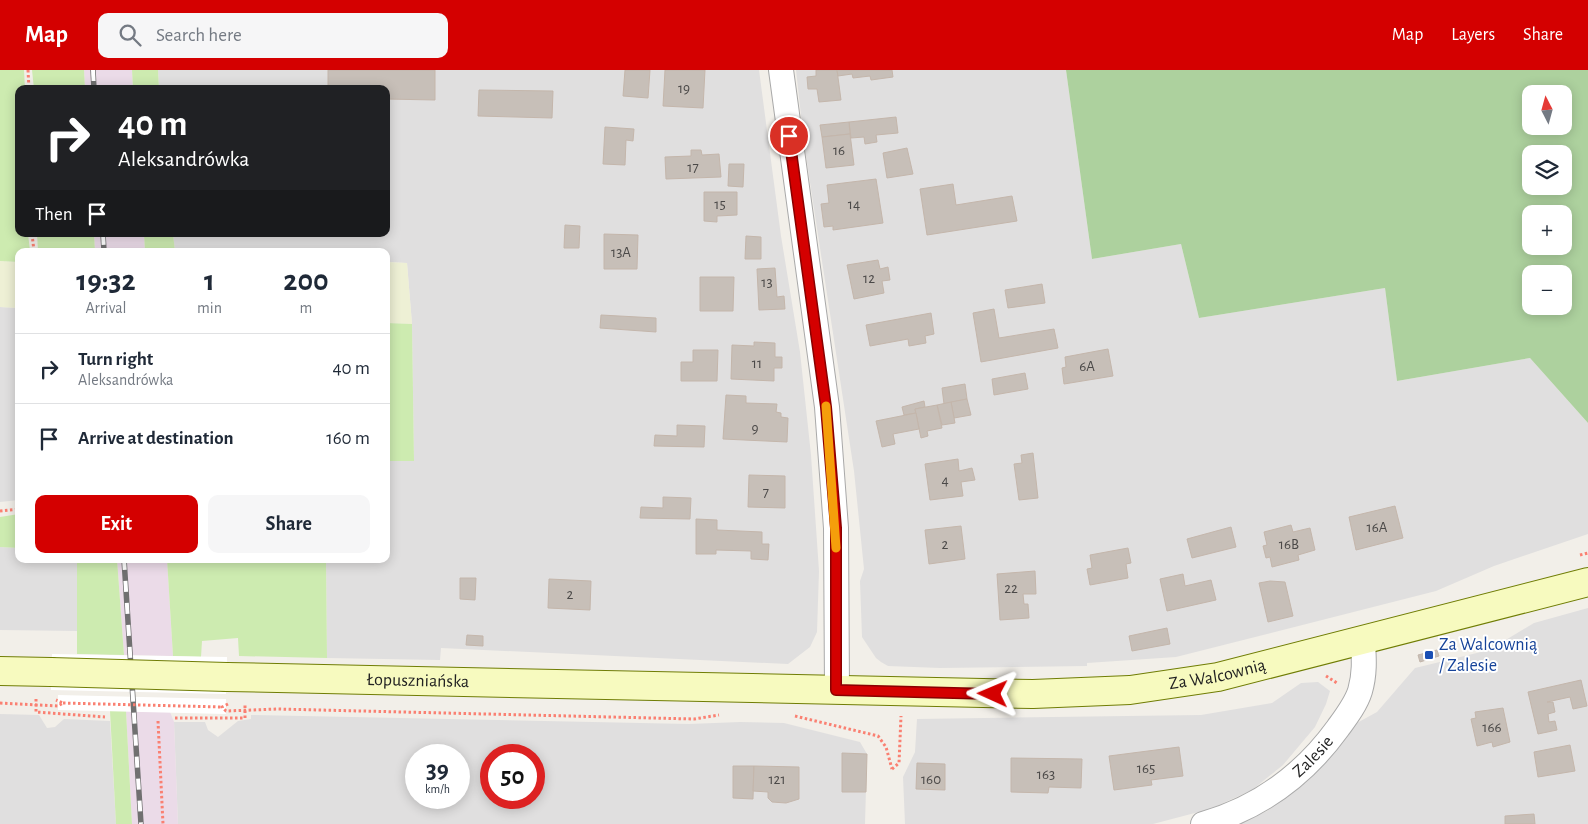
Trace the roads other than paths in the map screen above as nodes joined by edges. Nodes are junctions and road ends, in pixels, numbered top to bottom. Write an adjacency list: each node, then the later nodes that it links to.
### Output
1 (781, 70): 5 (street)
2 (1588, 582): 3 (main road, Za Walcownią)
3 (1363, 642): 5 (main road, Za Walcownią); 6 (street, Zalesie)
4 (0, 671): 5 (main road, Łopuszniańska, bridge)
5 (836, 690)
6 (1203, 824)

